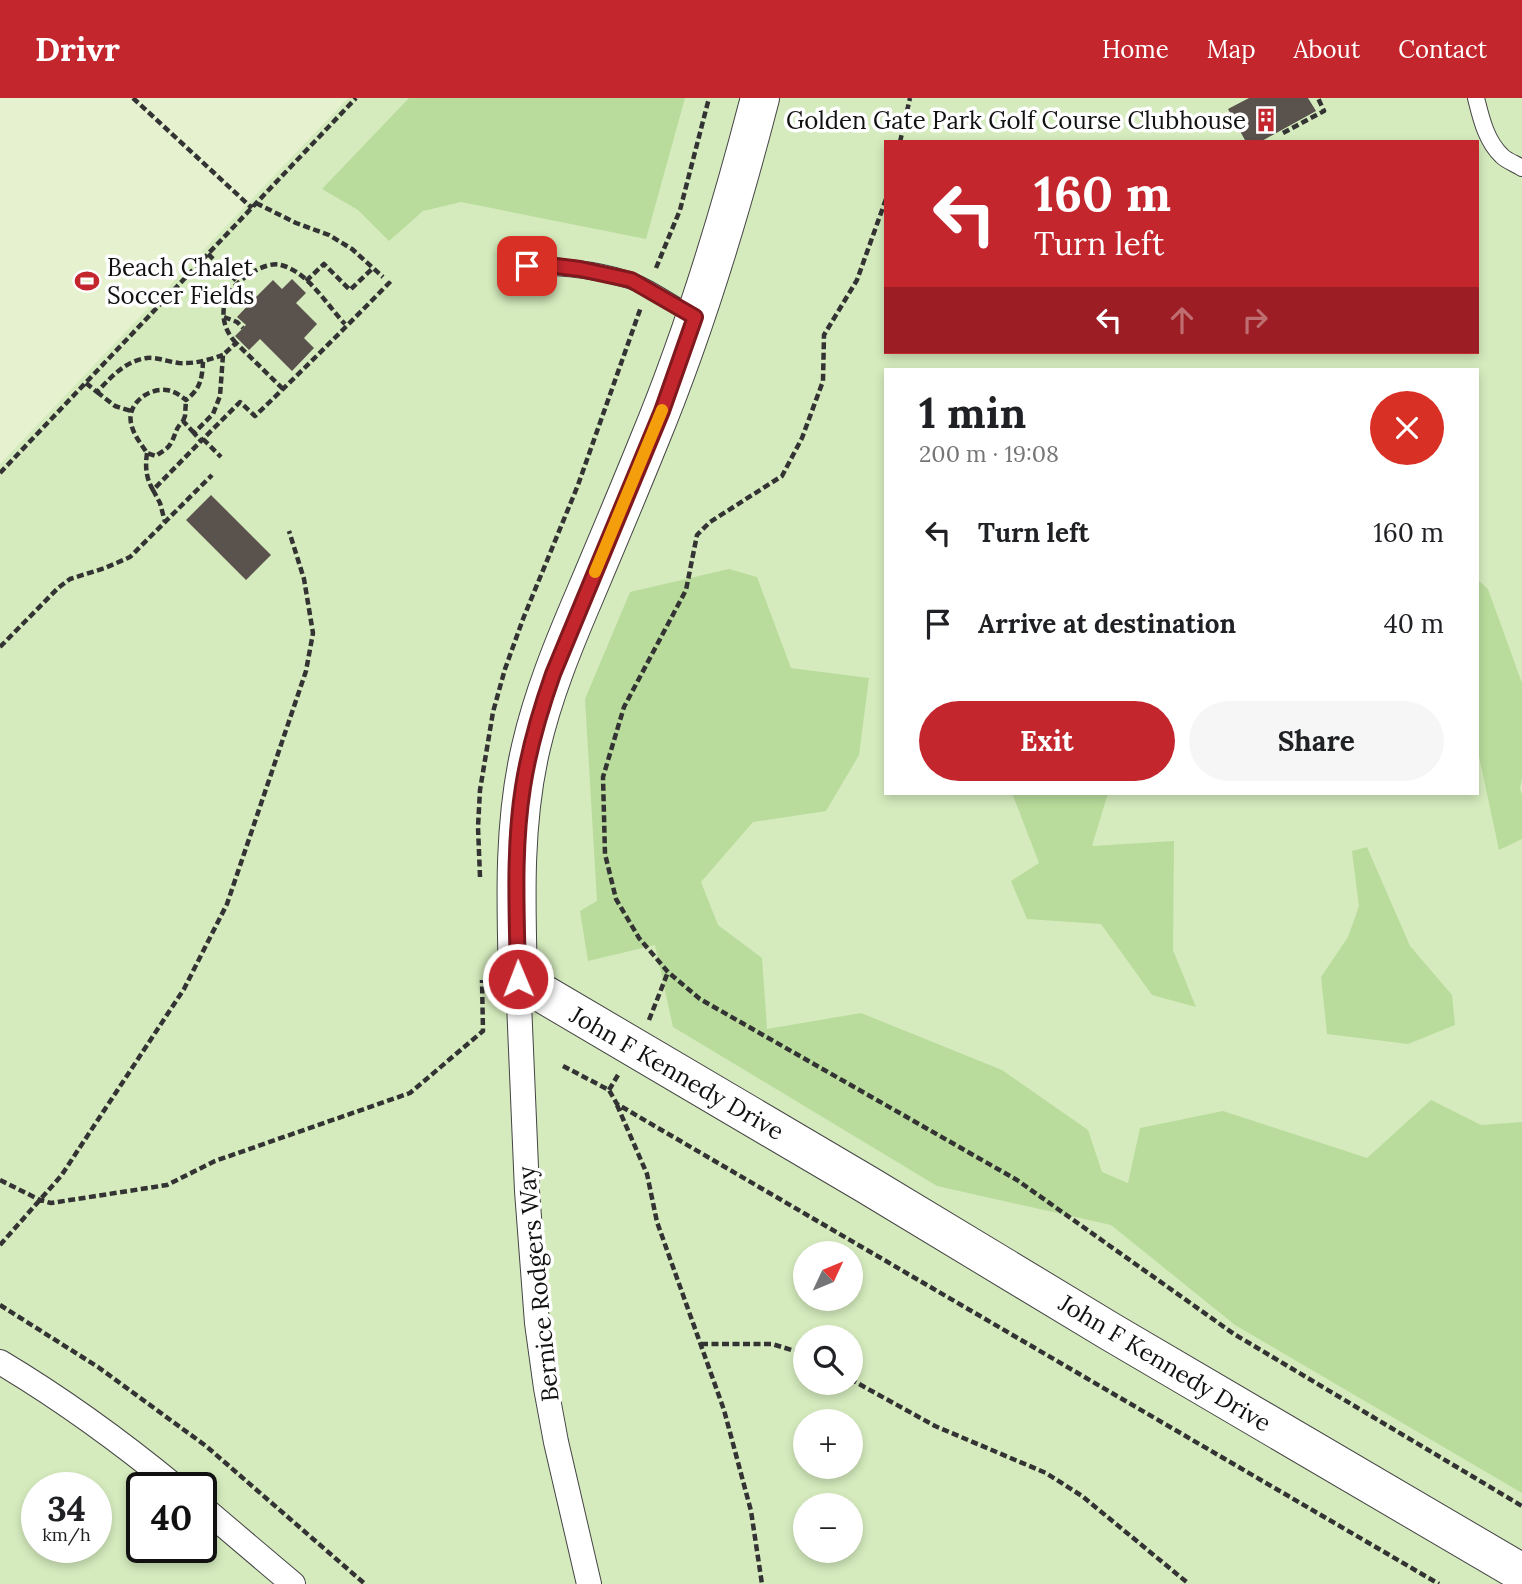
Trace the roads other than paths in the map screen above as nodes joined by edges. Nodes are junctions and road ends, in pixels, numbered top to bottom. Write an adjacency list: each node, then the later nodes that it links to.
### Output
1 (760, 98): 5 (street)
2 (1476, 98): 3 (lane)
3 (1522, 168)
4 (516, 266): 5 (lane)
5 (695, 317): 6 (street)
6 (518, 979): 10 (street, John F Kennedy Drive); 12 (street, Bernice Rodgers Way)
7 (0, 1362): 8 (street)
8 (156, 1472)
9 (217, 1520): 11 (street)
10 (1522, 1573)
11 (293, 1584)
12 (589, 1584)

